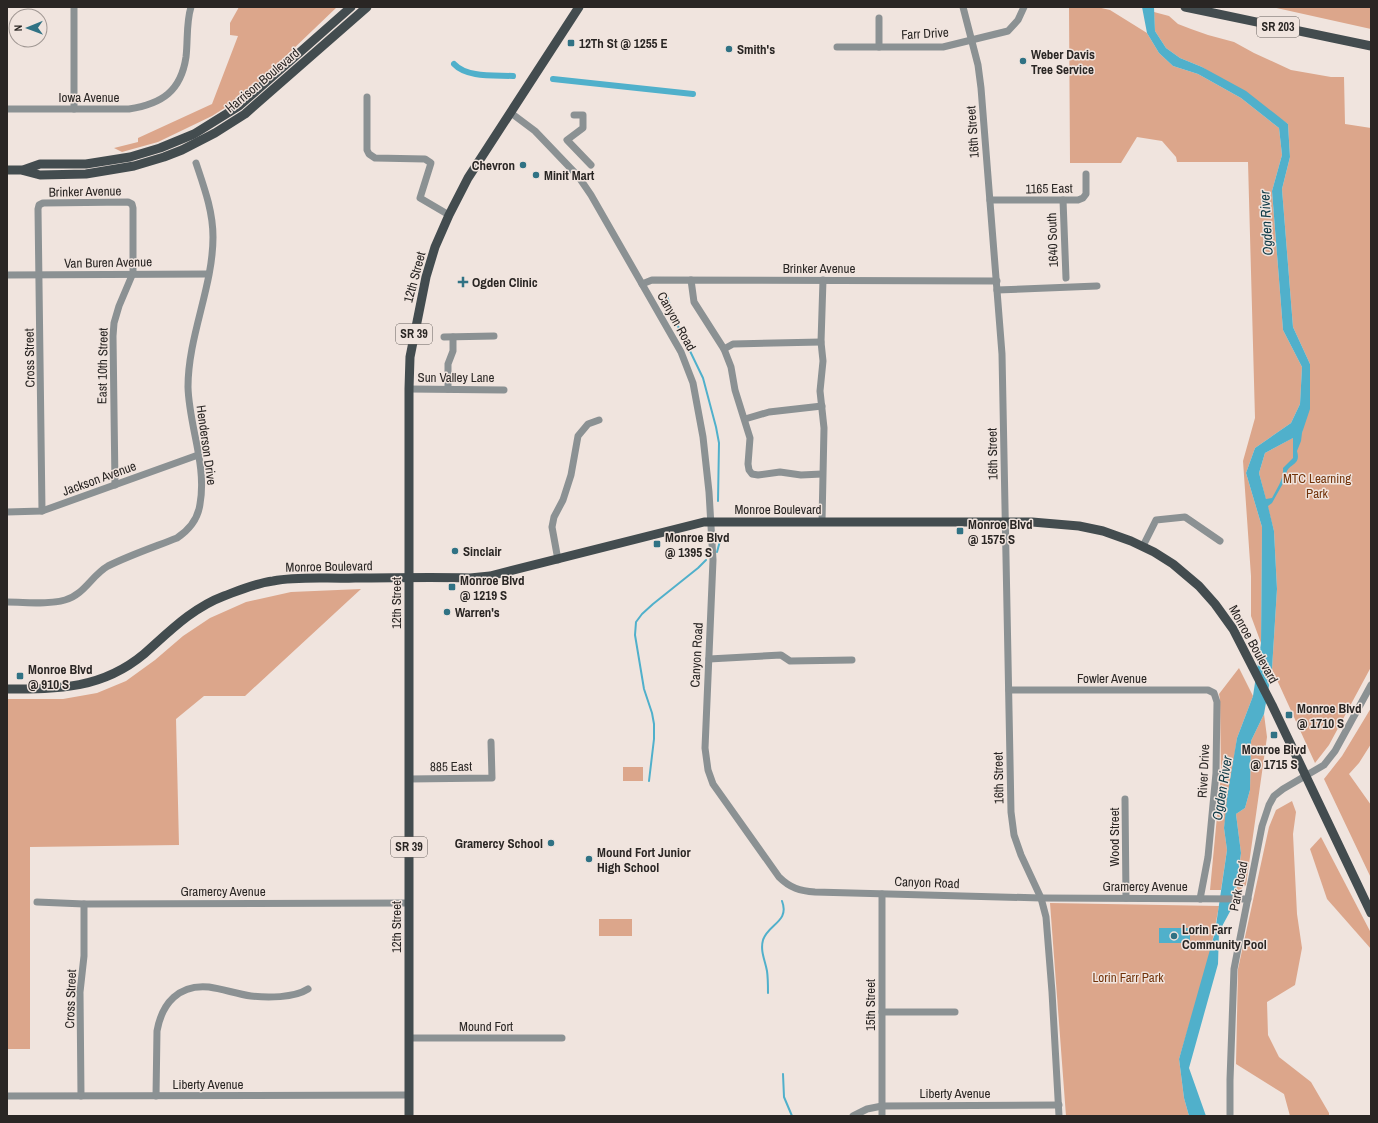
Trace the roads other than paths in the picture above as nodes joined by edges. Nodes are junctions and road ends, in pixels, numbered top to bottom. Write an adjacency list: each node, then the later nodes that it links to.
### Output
1 (74, 7): 16 (street)
2 (191, 7): 16 (street, Iowa Avenue)
3 (351, 7): 22 (main road, Harrison Boulevard)
4 (367, 7): 22 (main road, Harrison Boulevard)
5 (579, 7): 17 (main road, SR 39)
6 (963, 7): 10 (street, 16th Street)
7 (1024, 7): 10 (street, Farr Drive)
8 (1185, 7): 11 (main road, SR 203)
9 (879, 18): 13 (street)
10 (971, 40): 13 (street, Farr Drive); 24 (street, 16th Street)
11 (1371, 46)
12 (837, 47): 13 (street, Farr Drive)
13 (879, 47)
14 (367, 97): 28 (street)
15 (7, 109): 16 (street, Iowa Avenue)
16 (74, 109)
17 (511, 113): 28 (main road, 12th Street / SR 39); 37 (street, Canyon Road)
18 (574, 115): 20 (street)
19 (196, 163): 30 (street, Henderson Drive)
20 (590, 165)
21 (7, 170): 22 (main road, Harrison Boulevard)
22 (21, 170)
23 (1086, 174): 25 (street, 1165 East)
24 (990, 200): 25 (street, 1165 East); 36 (street, 16th Street)
25 (1063, 200): 33 (street, 1640 South)
26 (132, 204): 27 (street, Brinker Avenue); 29 (street, East 10th Street)
27 (39, 205): 32 (street, Cross Street)
28 (449, 215): 45 (main road, 12th Street / SR 39)
29 (133, 274): 30 (street, Van Buren Avenue); 32 (street, Van Buren Avenue); 53 (street, East 10th Street)
30 (208, 274): 51 (street, Henderson Drive)
31 (7, 275): 32 (street, Van Buren Avenue)
32 (40, 275): 54 (street, Cross Street)
33 (1066, 278)
34 (691, 280): 35 (street, Brinker Avenue); 37 (street, Brinker Avenue); 44 (street)
35 (823, 280): 36 (street, Brinker Avenue); 43 (street)
36 (996, 281): 39 (street, 16th Street)
37 (642, 284): 56 (street, Canyon Road)
38 (1097, 286): 39 (street)
39 (997, 290): 58 (street, 16th Street)
40 (494, 336): 42 (street)
41 (444, 337): 42 (street)
42 (453, 337): 46 (street)
43 (821, 342): 44 (street); 48 (street)
44 (724, 349): 49 (street)
45 (409, 389): 46 (street, Sun Valley Lane); 62 (main road, 12th Street / SR 39)
46 (448, 389): 47 (street, Sun Valley Lane)
47 (504, 390)
48 (822, 406): 49 (street); 52 (street)
49 (745, 419): 52 (street)
50 (599, 420): 61 (street)
51 (198, 455): 53 (street, Jackson Avenue); 63 (street, Henderson Drive)
52 (822, 474): 57 (street)
53 (115, 485): 54 (street, Jackson Avenue)
54 (42, 511): 55 (street, Jackson Avenue)
55 (7, 512)
56 (711, 522): 57 (main road, Monroe Boulevard); 61 (main road, Monroe Boulevard); 64 (street, Canyon Road)
57 (822, 522): 58 (main road, Monroe Boulevard)
58 (1006, 522): 60 (main road, Monroe Boulevard); 68 (street, 16th Street)
59 (1220, 541): 60 (street)
60 (1143, 546): 71 (main road, Monroe Boulevard)
61 (558, 560): 62 (main road, Monroe Boulevard)
62 (409, 578): 67 (main road, Monroe Boulevard); 72 (main road, 12th Street / SR 39)
63 (7, 602)
64 (709, 659): 65 (street); 74 (street, Canyon Road)
65 (852, 660)
66 (1371, 685): 71 (street)
67 (7, 689)
68 (1009, 690): 69 (street, Fowler Avenue); 75 (street, 16th Street)
69 (1214, 692): 77 (street, River Drive)
70 (491, 742): 72 (street, 885 East)
71 (1306, 776): 78 (street, Park Road); 82 (main road, Monroe Boulevard)
72 (409, 779): 80 (main road, 12th Street / SR 39)
73 (1125, 799): 76 (street, Wood Street)
74 (882, 894): 75 (street, Canyon Road); 84 (street, 15th Street)
75 (1041, 898): 76 (street, Gramercy Avenue); 92 (street)
76 (1126, 898): 77 (street, Gramercy Avenue)
77 (1200, 899): 78 (street, Gramercy Avenue)
78 (1248, 899): 98 (street, Park Road)
79 (37, 902): 81 (street, Gramercy Avenue)
80 (409, 903): 81 (street, Gramercy Avenue); 86 (main road, 12th Street / SR 39)
81 (84, 904): 90 (street, Cross Street)
82 (1371, 913)
83 (308, 989): 91 (street)
84 (882, 1012): 85 (street); 93 (street, 15th Street)
85 (955, 1012)
86 (410, 1038): 87 (street, Mound Fort); 88 (main road, 12th Street / SR 39)
87 (562, 1038)
88 (410, 1095): 91 (street, Liberty Avenue); 94 (main road, 12th Street / SR 39)
89 (7, 1096): 90 (street, Liberty Avenue)
90 (81, 1096): 91 (street, Liberty Avenue)
91 (156, 1096)
92 (1058, 1105): 93 (street, Liberty Avenue); 97 (street)
93 (882, 1106): 95 (street, Liberty Avenue); 96 (street, 15th Street)
94 (410, 1116)
95 (853, 1116)
96 (882, 1116)
97 (1059, 1116)
98 (1230, 1116)

